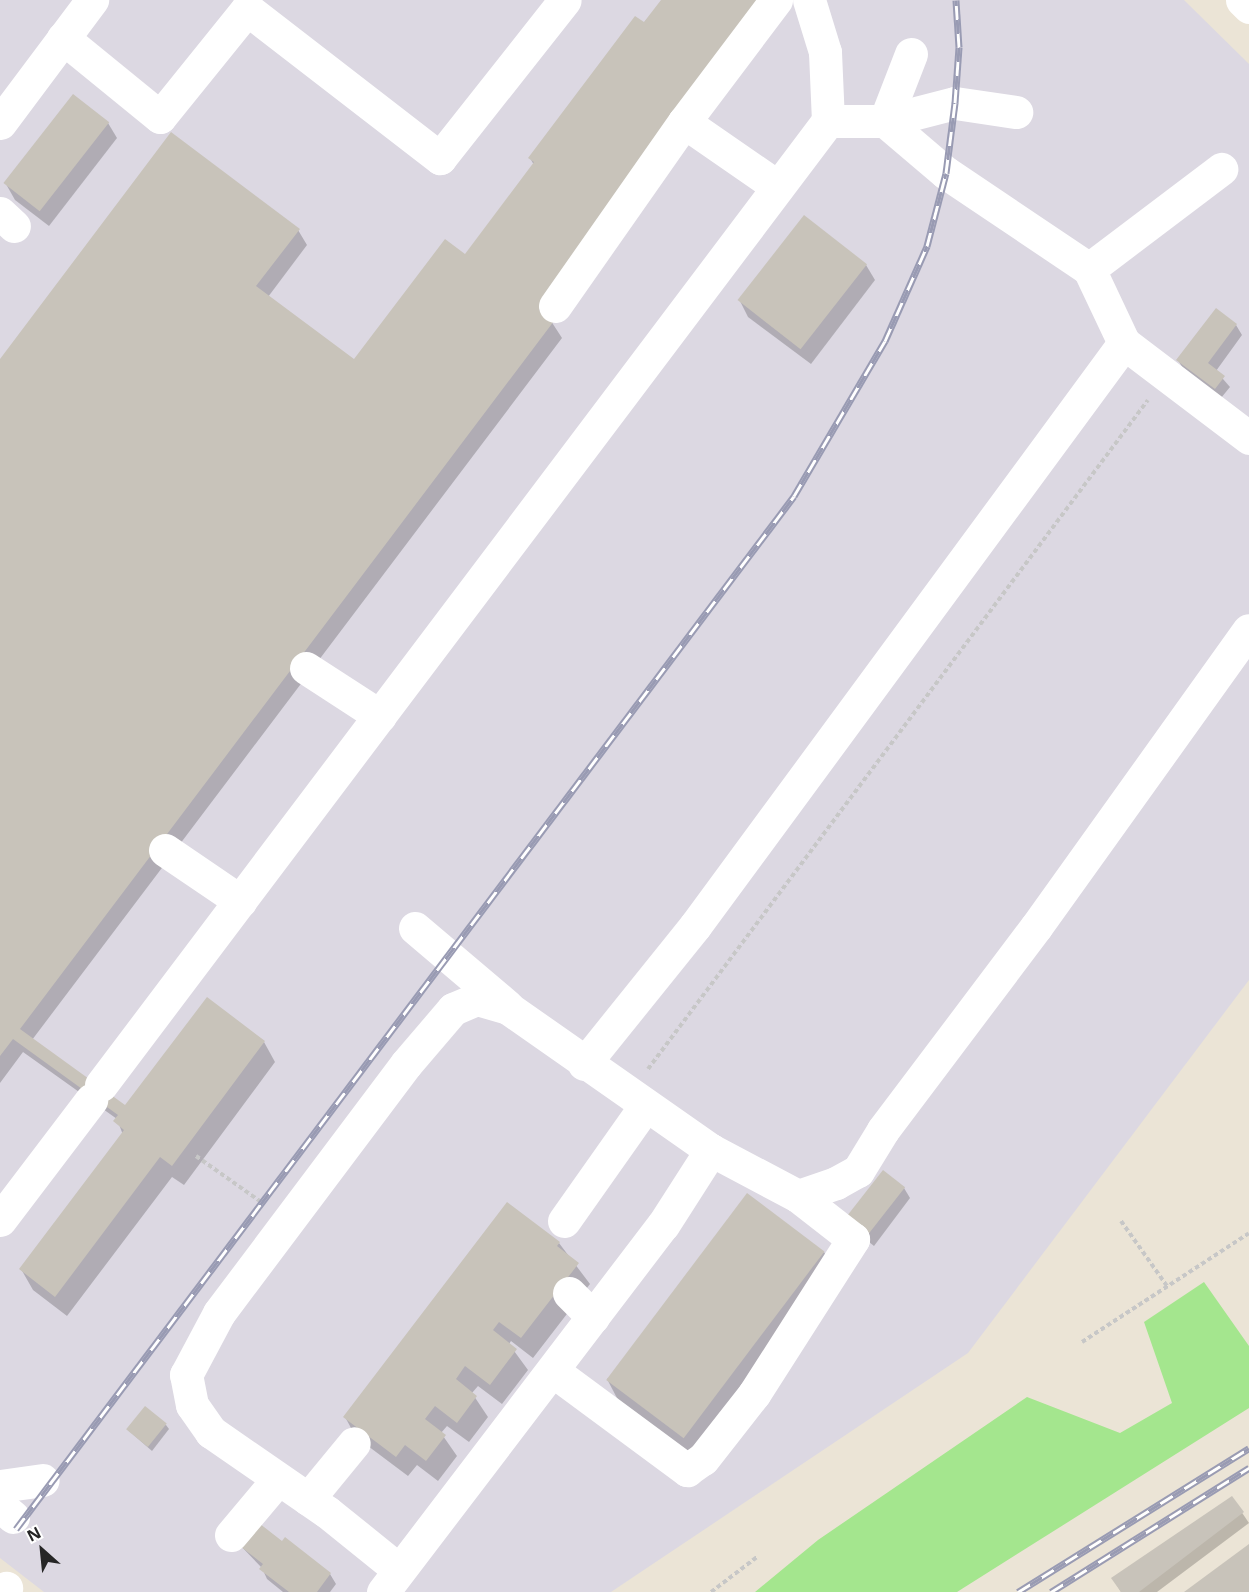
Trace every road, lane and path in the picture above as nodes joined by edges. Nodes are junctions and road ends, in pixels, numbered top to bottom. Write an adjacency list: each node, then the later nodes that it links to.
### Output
1 (92, 0): 8 (street)
2 (565, 0): 6 (street)
3 (777, 0): 14 (street)
4 (809, 0): 12 (street)
5 (1242, 0): 7 (street)
6 (248, 3): 8 (street)
7 (1249, 7)
8 (63, 38): 11 (street)
9 (911, 54): 13 (street)
10 (1016, 112): 13 (street)
11 (1, 119)
12 (828, 120): 13 (street); 16 (street)
13 (885, 121): 17 (street)
14 (684, 122): 16 (street); 18 (street)
15 (1221, 169): 17 (street)
16 (778, 187): 24 (street)
17 (1089, 269): 19 (street)
18 (555, 306)
19 (1124, 343): 20 (street); 29 (street)
20 (1166, 375): 21 (street); 30 (path)
21 (1249, 438)
22 (1249, 630): 33 (street)
23 (306, 668): 24 (street)
24 (380, 716): 26 (street)
25 (165, 850): 26 (street)
26 (240, 901): 34 (street)
27 (415, 928): 28 (street)
28 (508, 1008): 29 (street); 35 (street)
29 (584, 1064): 30 (street)
30 (637, 1100): 31 (street); 36 (street)
31 (711, 1150): 33 (street); 41 (street)
32 (196, 1156): 35 (path)
33 (798, 1196): 43 (street)
34 (0, 1220)
35 (290, 1220): 45 (street)
36 (564, 1221)
37 (1121, 1221): 39 (path)
38 (1249, 1233): 39 (path)
39 (1167, 1286): 42 (path)
40 (569, 1293): 41 (street)
41 (593, 1317): 43 (street)
42 (1082, 1342)
43 (552, 1371): 51 (street)
44 (354, 1443): 48 (street)
45 (278, 1479): 48 (street); 49 (street)
46 (43, 1480): 47 (street)
47 (0, 1486)
48 (308, 1499): 51 (street)
49 (231, 1535)
50 (757, 1557): 52 (path)
51 (391, 1581)
52 (711, 1592)

